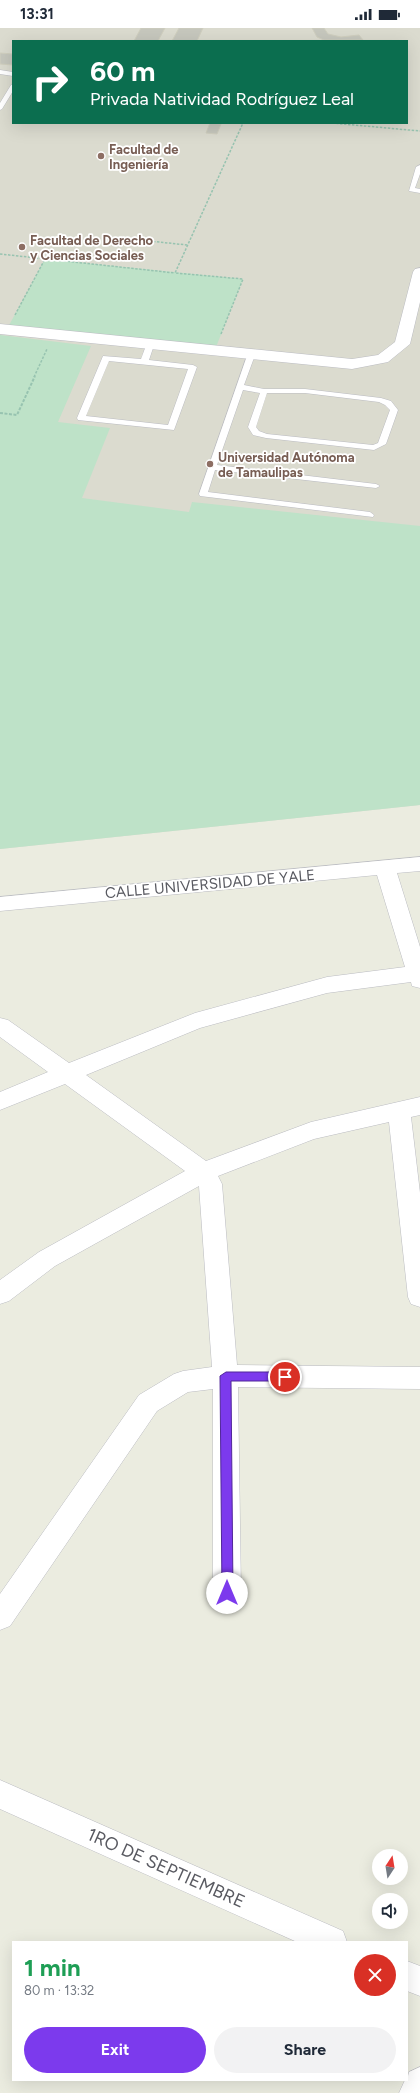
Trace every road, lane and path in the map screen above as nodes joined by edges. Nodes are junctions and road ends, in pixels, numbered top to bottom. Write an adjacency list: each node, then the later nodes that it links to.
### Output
1 (0, 72): 2 (lane)
2 (12, 74)
3 (12, 88): 4 (lane)
4 (0, 108)
5 (243, 124): 11 (path)
6 (343, 124): 7 (path)
7 (420, 131)
8 (419, 168): 9 (lane)
9 (420, 191)
10 (149, 241): 11 (path)
11 (187, 245): 15 (path)
12 (0, 254): 13 (path)
13 (44, 259): 15 (path); 17 (path)
14 (420, 272): 16 (street)
15 (175, 273): 20 (path)
16 (417, 296): 21 (street)
17 (4, 329): 18 (street)
18 (54, 334): 19 (street); 25 (path)
19 (150, 345): 20 (street); 22 (lane)
20 (214, 352): 21 (street)
21 (251, 356): 23 (lane)
22 (144, 362): 22 (lane)
23 (240, 387): 24 (lane); 26 (lane)
24 (264, 391): 24 (lane)
25 (0, 413)
26 (213, 467): 27 (lane); 28 (lane)
27 (376, 486)
28 (370, 514)
29 (420, 864): 30 (street, CALLE UNIVERSIDAD DE YALE)
30 (385, 868): 31 (street, CALLE UNIVERSIDAD DE YALE); 32 (street)
31 (0, 904)
32 (419, 976): 34 (street)
33 (0, 1026): 34 (street)
34 (69, 1074): 35 (street); 37 (street)
35 (0, 1101)
36 (409, 1108): 37 (street); 39 (street)
37 (203, 1172): 38 (street); 40 (street)
38 (0, 1294)
39 (420, 1297)
40 (226, 1376): 41 (street); 42 (street); 43 (street)
41 (420, 1378)
42 (227, 1593)
43 (3, 1604)
44 (0, 1794): 45 (street, 1RO DE SEPTIEMBRE)
45 (330, 1941)
46 (408, 1976): 47 (street)
47 (420, 1981)
48 (420, 2083): 49 (street)
49 (415, 2093)

